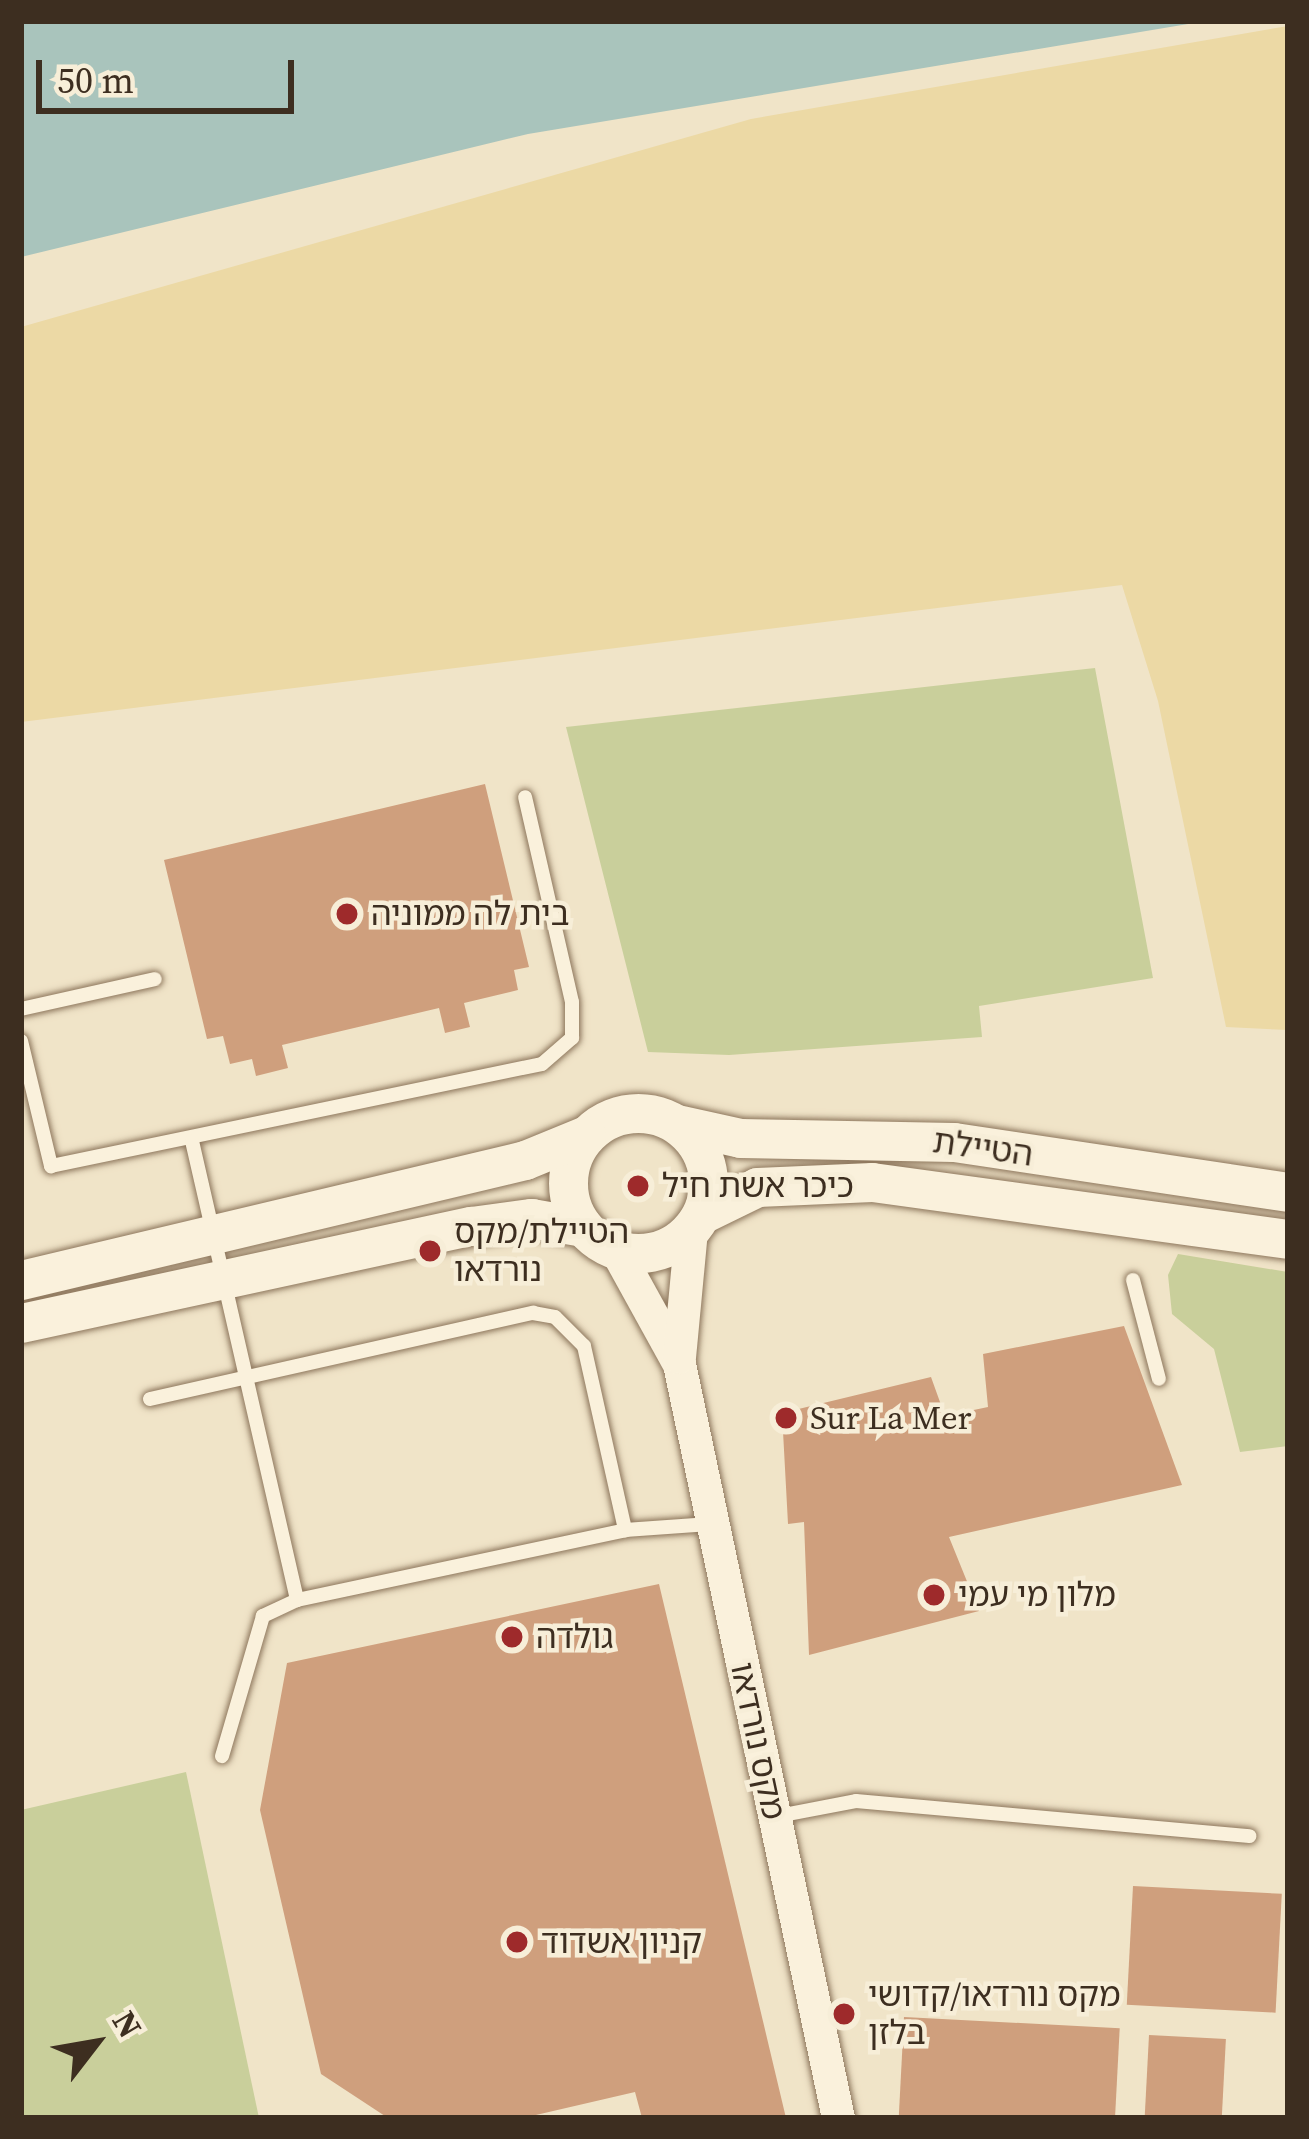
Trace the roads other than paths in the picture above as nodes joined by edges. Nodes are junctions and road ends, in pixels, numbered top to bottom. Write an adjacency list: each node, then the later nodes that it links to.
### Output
1 (525, 797): 7 (lane)
2 (155, 979): 3 (lane)
3 (21, 1009)
4 (21, 1041): 7 (lane)
5 (676, 1124): 6 (main road); 9 (main road, הטיילת); 10 (main road)
6 (586, 1135): 11 (main road); 12 (main road)
7 (192, 1141): 12 (lane)
8 (1288, 1192): 9 (main road, הטיילת)
9 (1147, 1196): 10 (main road, הטיילת); 13 (main road, הטיילת)
10 (696, 1223): 14 (main road); 19 (street, מקס נורדאו)
11 (583, 1227): 14 (main road); 15 (main road)
12 (213, 1233): 15 (lane); 16 (main road)
13 (1288, 1239)
14 (616, 1250): 19 (street, מקס נורדאו)
15 (223, 1278): 18 (main road); 20 (lane)
16 (21, 1280)
17 (1133, 1280): 21 (lane)
18 (21, 1323)
19 (679, 1364): 23 (street, מקס נורדאו)
20 (246, 1378): 22 (lane); 24 (lane); 25 (lane)
21 (1159, 1379)
22 (150, 1399)
23 (712, 1524): 24 (lane); 27 (street, מקס נורדאו)
24 (625, 1530): 25 (lane)
25 (297, 1600): 26 (lane)
26 (222, 1756)
27 (774, 1817): 28 (lane); 29 (street, מקס נורדאו)
28 (1250, 1836)
29 (838, 2118)

